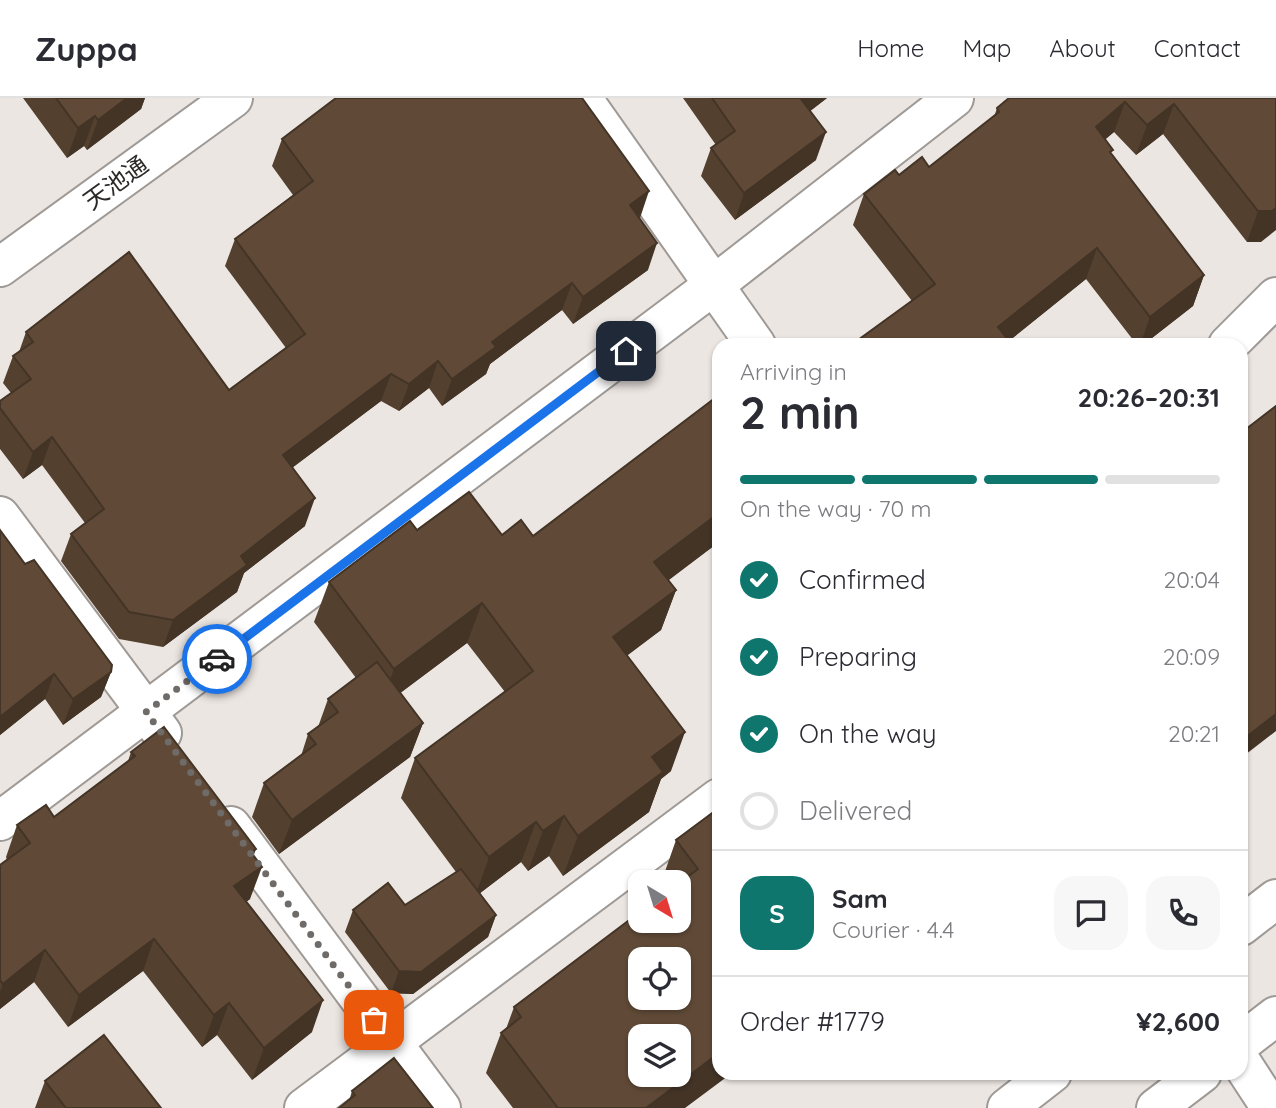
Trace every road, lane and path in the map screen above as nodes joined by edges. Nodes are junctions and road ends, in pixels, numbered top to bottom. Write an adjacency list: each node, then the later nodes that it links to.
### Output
1 (233, 98): 4 (street, 天池通)
2 (582, 98): 5 (street)
3 (954, 98): 5 (street)
4 (0, 267)
5 (714, 285): 7 (street); 10 (street)
6 (1276, 296): 8 (street)
7 (751, 338)
8 (1235, 338)
9 (0, 516): 10 (street)
10 (146, 712): 11 (street); 14 (street)
11 (179, 756)
12 (212, 800): 19 (street)
13 (712, 803): 19 (street)
14 (0, 821)
15 (1276, 899): 16 (street)
16 (1248, 921)
17 (1276, 1016): 18 (street)
18 (1248, 1038)
19 (391, 1042): 23 (street); 24 (street)
20 (1248, 1073): 27 (street)
21 (1043, 1080): 25 (street)
22 (1193, 1080): 26 (street)
23 (304, 1108)
24 (441, 1108)
25 (1007, 1108)
26 (1156, 1108)
27 (1271, 1108)

